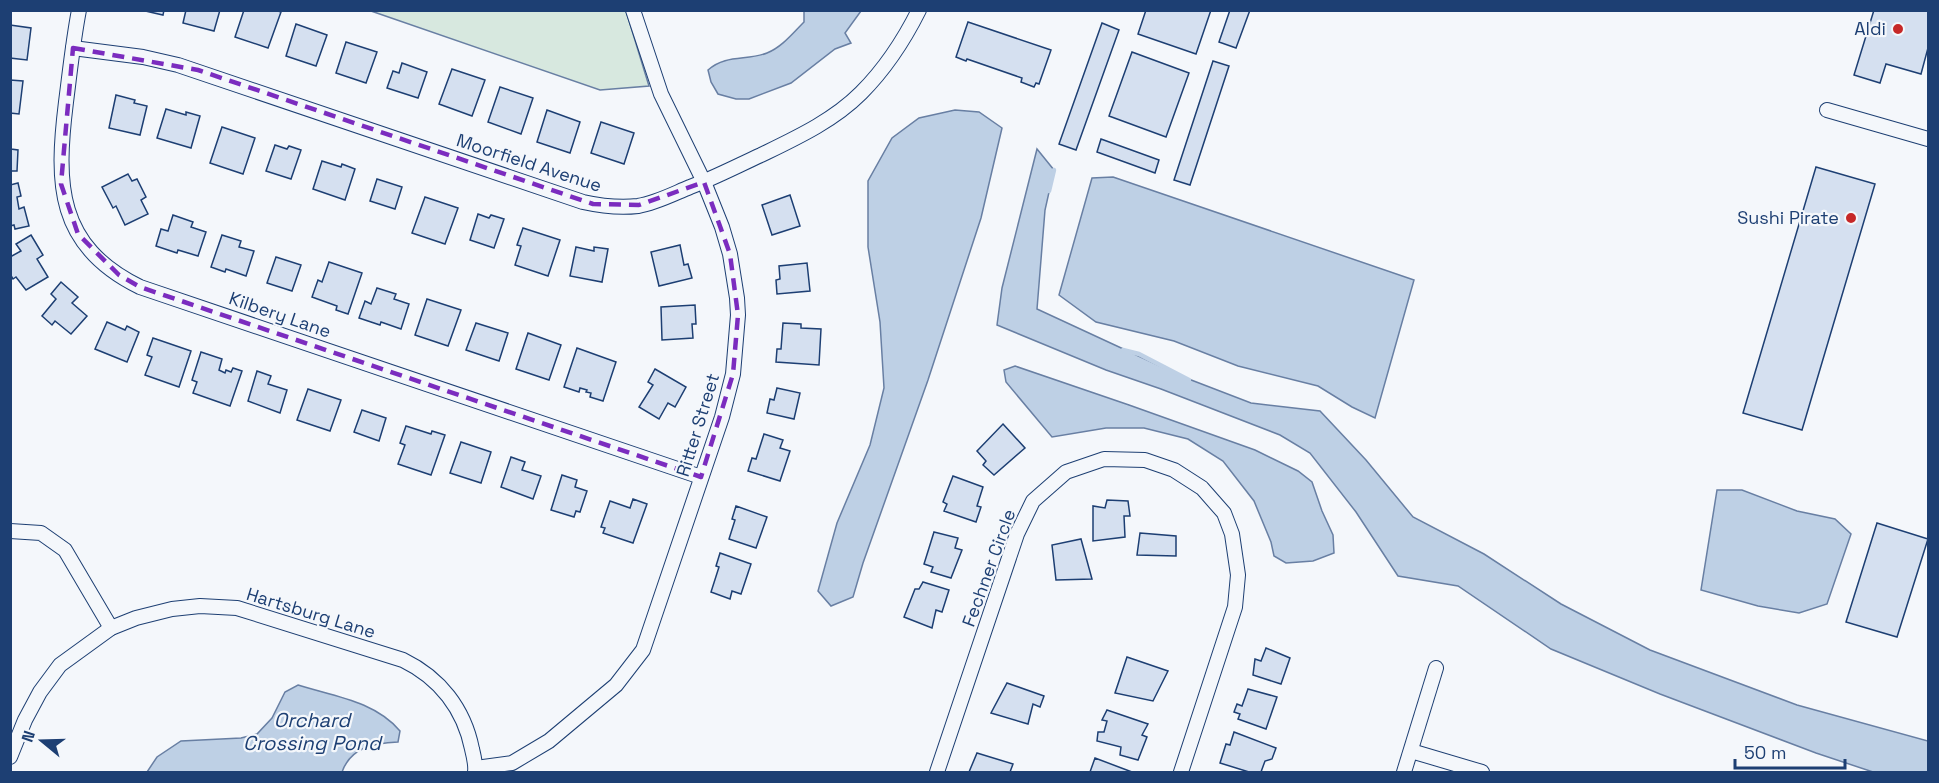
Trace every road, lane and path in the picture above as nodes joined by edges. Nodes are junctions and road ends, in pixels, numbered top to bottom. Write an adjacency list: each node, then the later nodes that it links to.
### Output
1 (80, 10): 4 (street, Kilbery Lane)
2 (633, 10): 7 (street, Ritter Street)
3 (919, 10): 7 (street, Moorfield Avenue)
4 (73, 48): 7 (street, Moorfield Avenue); 8 (street, Kilbery Lane)
5 (1827, 110): 6 (street)
6 (1929, 140)
7 (704, 182): 8 (street, Ritter Street)
8 (701, 477): 14 (street, Ritter Street)
9 (10, 531): 10 (street)
10 (111, 628): 13 (street, Hartsburg Lane); 14 (street, Hartsburg Lane)
11 (1436, 668): 12 (street)
12 (1410, 751): 17 (street); 18 (street)
13 (10, 757)
14 (475, 770)
15 (937, 772): 16 (street, Fechner Circle)
16 (1181, 772)
17 (1404, 772)
18 (1482, 772)

